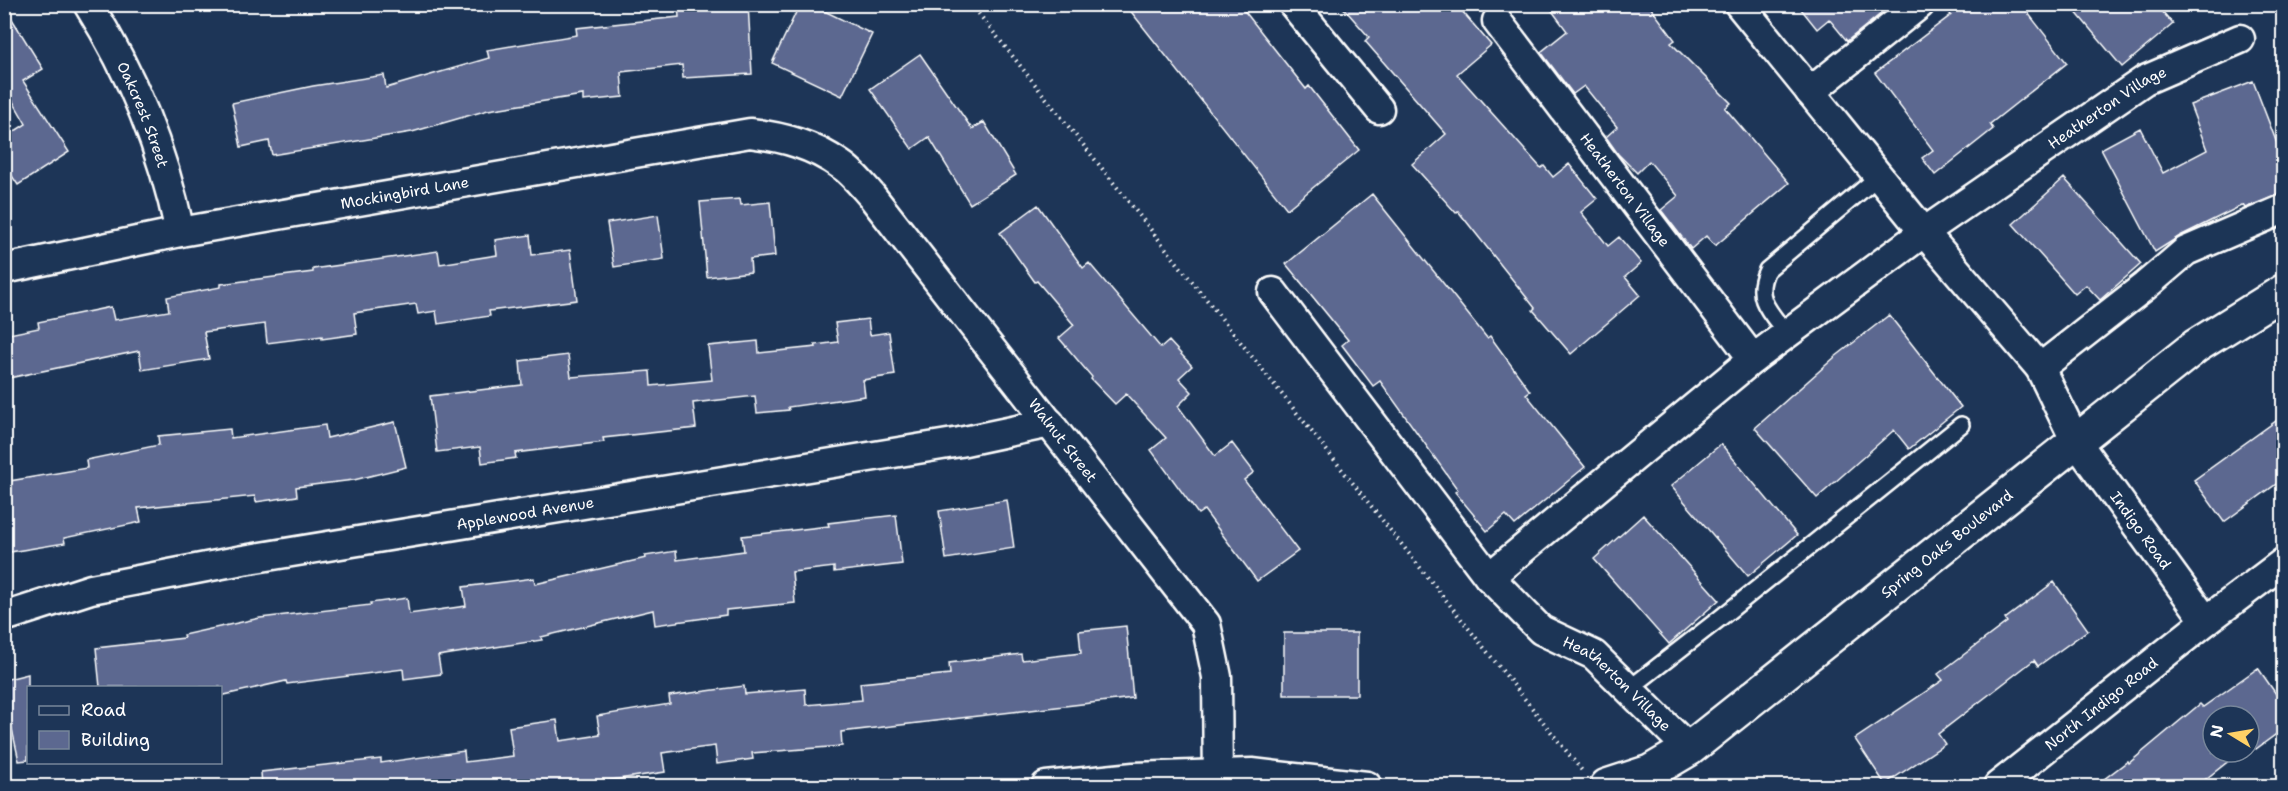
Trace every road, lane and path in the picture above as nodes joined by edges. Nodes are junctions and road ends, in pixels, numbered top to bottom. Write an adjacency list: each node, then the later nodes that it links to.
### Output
1 (88, 4): 13 (street, Oakcrest Street)
2 (971, 4): 31 (path)
3 (1293, 4): 9 (street)
4 (1738, 4): 8 (street)
5 (1920, 4): 8 (street)
6 (1497, 21): 19 (street, Heatherton Village)
7 (2240, 39): 14 (street, Heatherton Village)
8 (1810, 92): 11 (street)
9 (1379, 109)
10 (806, 145): 13 (street, Mockingbird Lane); 21 (street, Walnut Street)
11 (1879, 176): 14 (street); 18 (lane)
12 (2283, 209): 20 (street)
13 (180, 232): 15 (street, Mockingbird Lane)
14 (1924, 232): 18 (street, Heatherton Village); 20 (street)
15 (4, 269)
16 (2283, 291): 23 (street, Spring Oaks Boulevard)
17 (1273, 292): 25 (street, Heatherton Village)
18 (1787, 334): 19 (street, Heatherton Village)
19 (1753, 359): 25 (street, Heatherton Village)
20 (2040, 368): 23 (street)
21 (1050, 423): 26 (street, Applewood Avenue); 30 (street, Walnut Street)
22 (1961, 426): 28 (lane)
23 (2075, 440): 27 (street, Indigo Road); 29 (street, Spring Oaks Boulevard)
24 (2283, 562): 27 (street, North Indigo Road)
25 (1490, 577): 28 (street, Heatherton Village)
26 (4, 617)
27 (2206, 621): 34 (street, North Indigo Road)
28 (1629, 689): 29 (street, Heatherton Village)
29 (1689, 749): 31 (street, Spring Oaks Boulevard)
30 (1218, 780): 32 (street); 33 (street)
31 (1597, 782)
32 (1046, 786)
33 (1367, 786)
34 (1998, 786)

